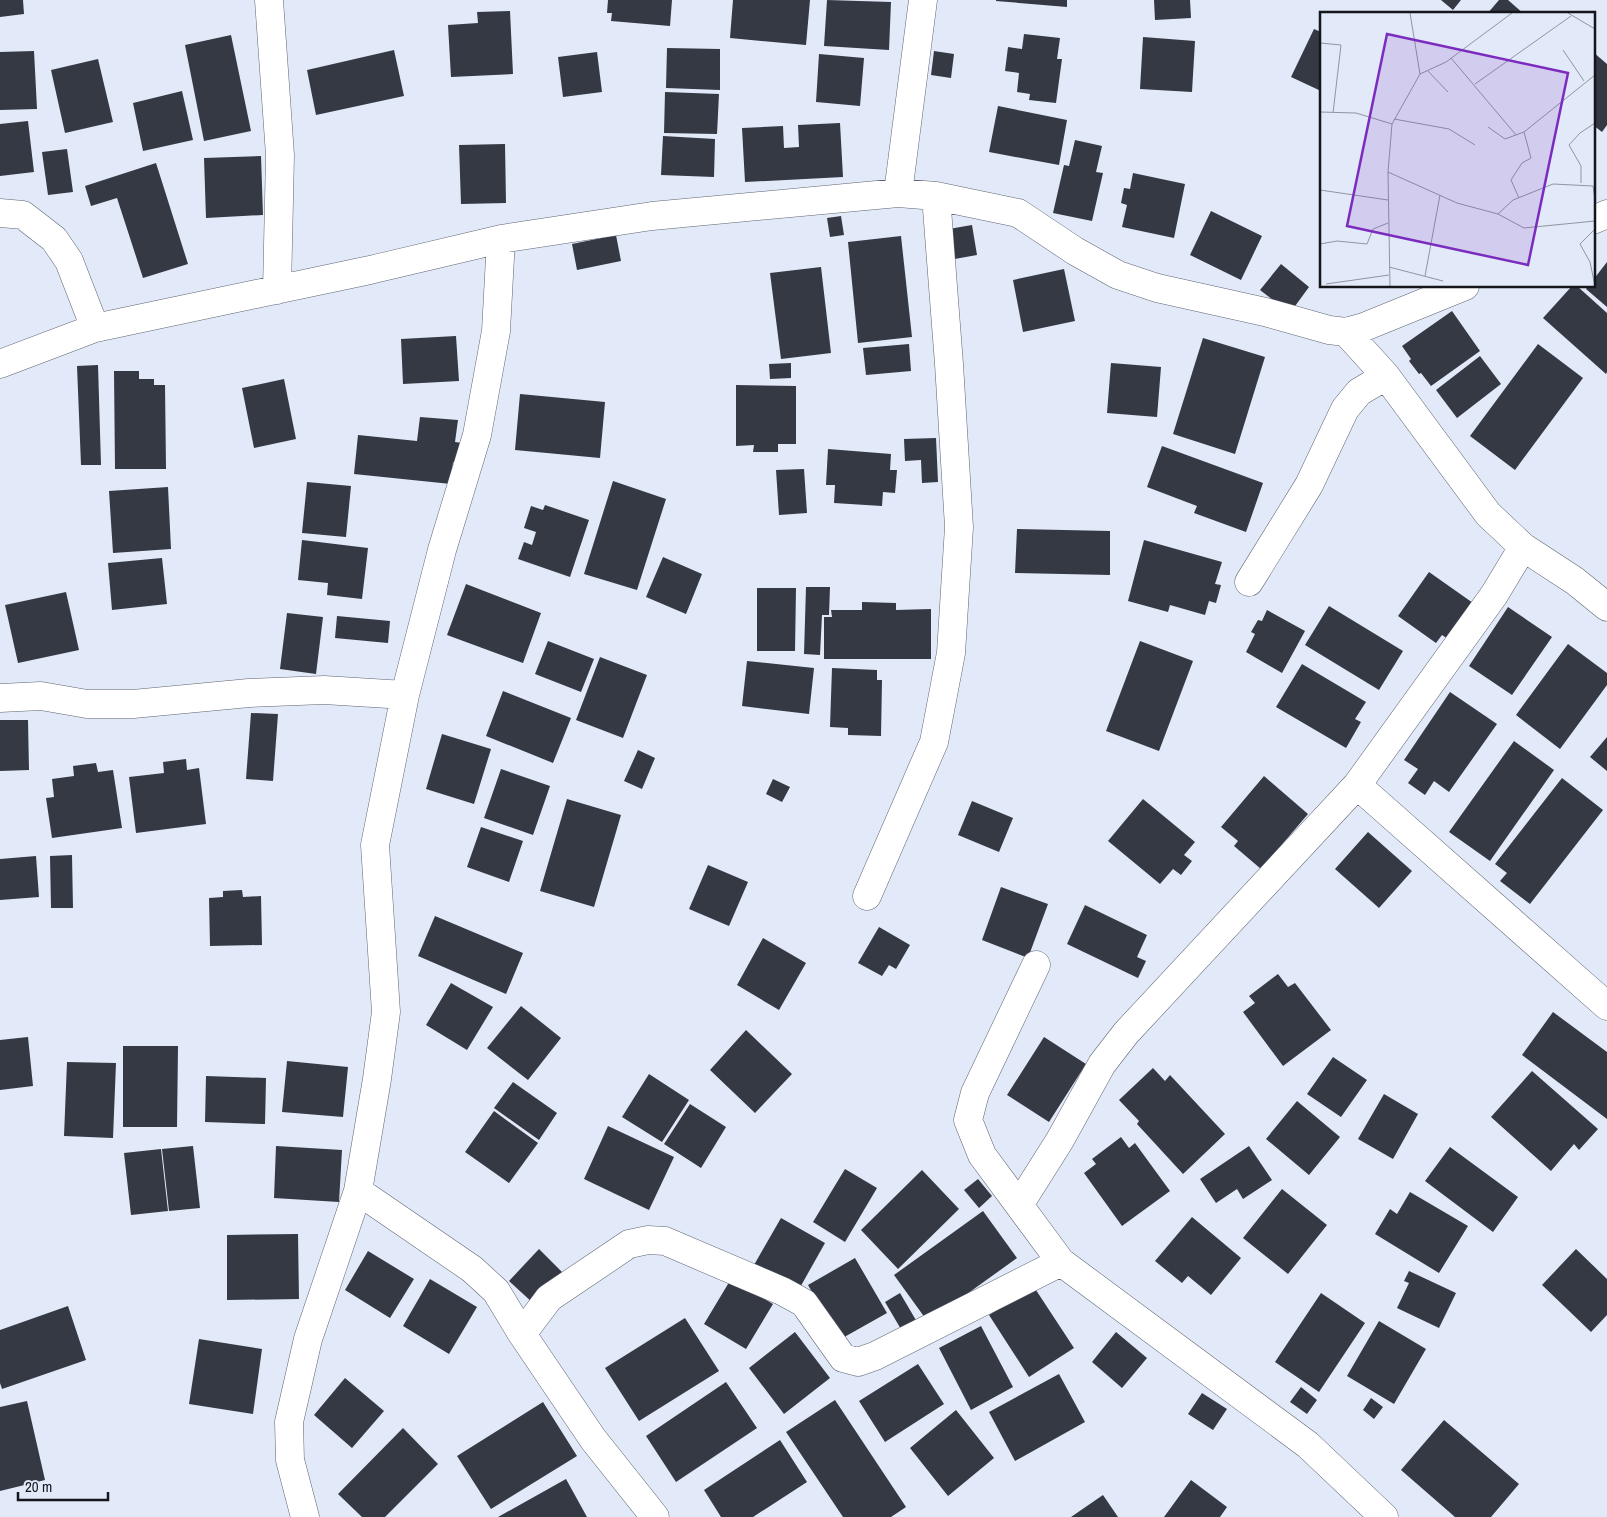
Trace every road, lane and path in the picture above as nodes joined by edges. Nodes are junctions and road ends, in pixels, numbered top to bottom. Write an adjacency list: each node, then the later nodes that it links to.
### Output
1 (268, 0): 10 (street)
2 (923, 0): 3 (street)
3 (898, 193): 4 (street); 8 (street)
4 (936, 196): 12 (street); 21 (street)
5 (0, 213): 11 (street)
6 (1607, 214): 7 (street)
7 (1594, 220)
8 (501, 239): 10 (street); 18 (street)
9 (1460, 288): 12 (street)
10 (277, 290): 11 (street)
11 (95, 328): 13 (street)
12 (1346, 332): 14 (street)
13 (0, 364)
14 (1386, 376): 15 (street); 16 (street)
15 (1523, 547): 17 (street); 20 (street)
16 (1249, 582)
17 (1607, 607)
18 (405, 695): 19 (street); 24 (street)
19 (0, 698)
20 (1357, 786): 23 (street); 25 (street)
21 (867, 896)
22 (1036, 965): 25 (street)
23 (1607, 1006)
24 (358, 1191): 27 (street); 28 (street)
25 (1019, 1205): 26 (street)
26 (1061, 1262): 27 (street); 30 (street)
27 (522, 1334): 29 (street)
28 (305, 1517)
29 (655, 1517)
30 (1384, 1517)

